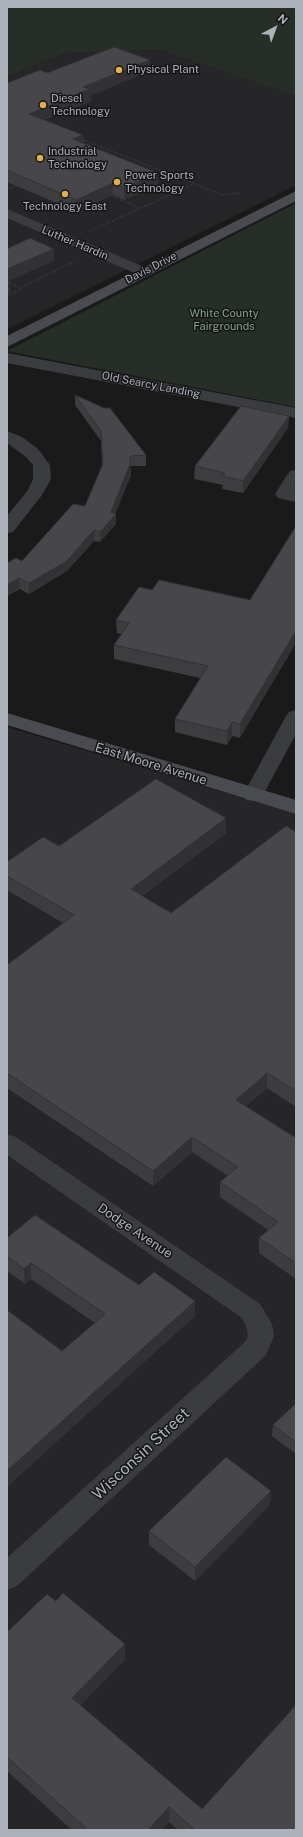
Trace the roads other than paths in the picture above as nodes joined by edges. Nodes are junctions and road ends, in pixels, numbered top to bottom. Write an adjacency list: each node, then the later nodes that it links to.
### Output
1 (295, 196): 3 (street, Davis Drive)
2 (7, 213): 3 (street, Luther Hardin)
3 (144, 272): 4 (street, Davis Drive)
4 (7, 342)
5 (7, 358): 6 (street, Old Searcy Landing)
6 (296, 413)
7 (7, 436): 10 (street)
8 (296, 475): 9 (street)
9 (290, 495)
10 (7, 528)
11 (296, 716): 13 (street)
12 (7, 719): 13 (street, East Moore Avenue)
13 (253, 795): 14 (street, East Moore Avenue)
14 (296, 807)
15 (7, 1143): 16 (street, Dodge Avenue)
16 (259, 1324): 17 (street, Wisconsin Street)
17 (7, 1577)

